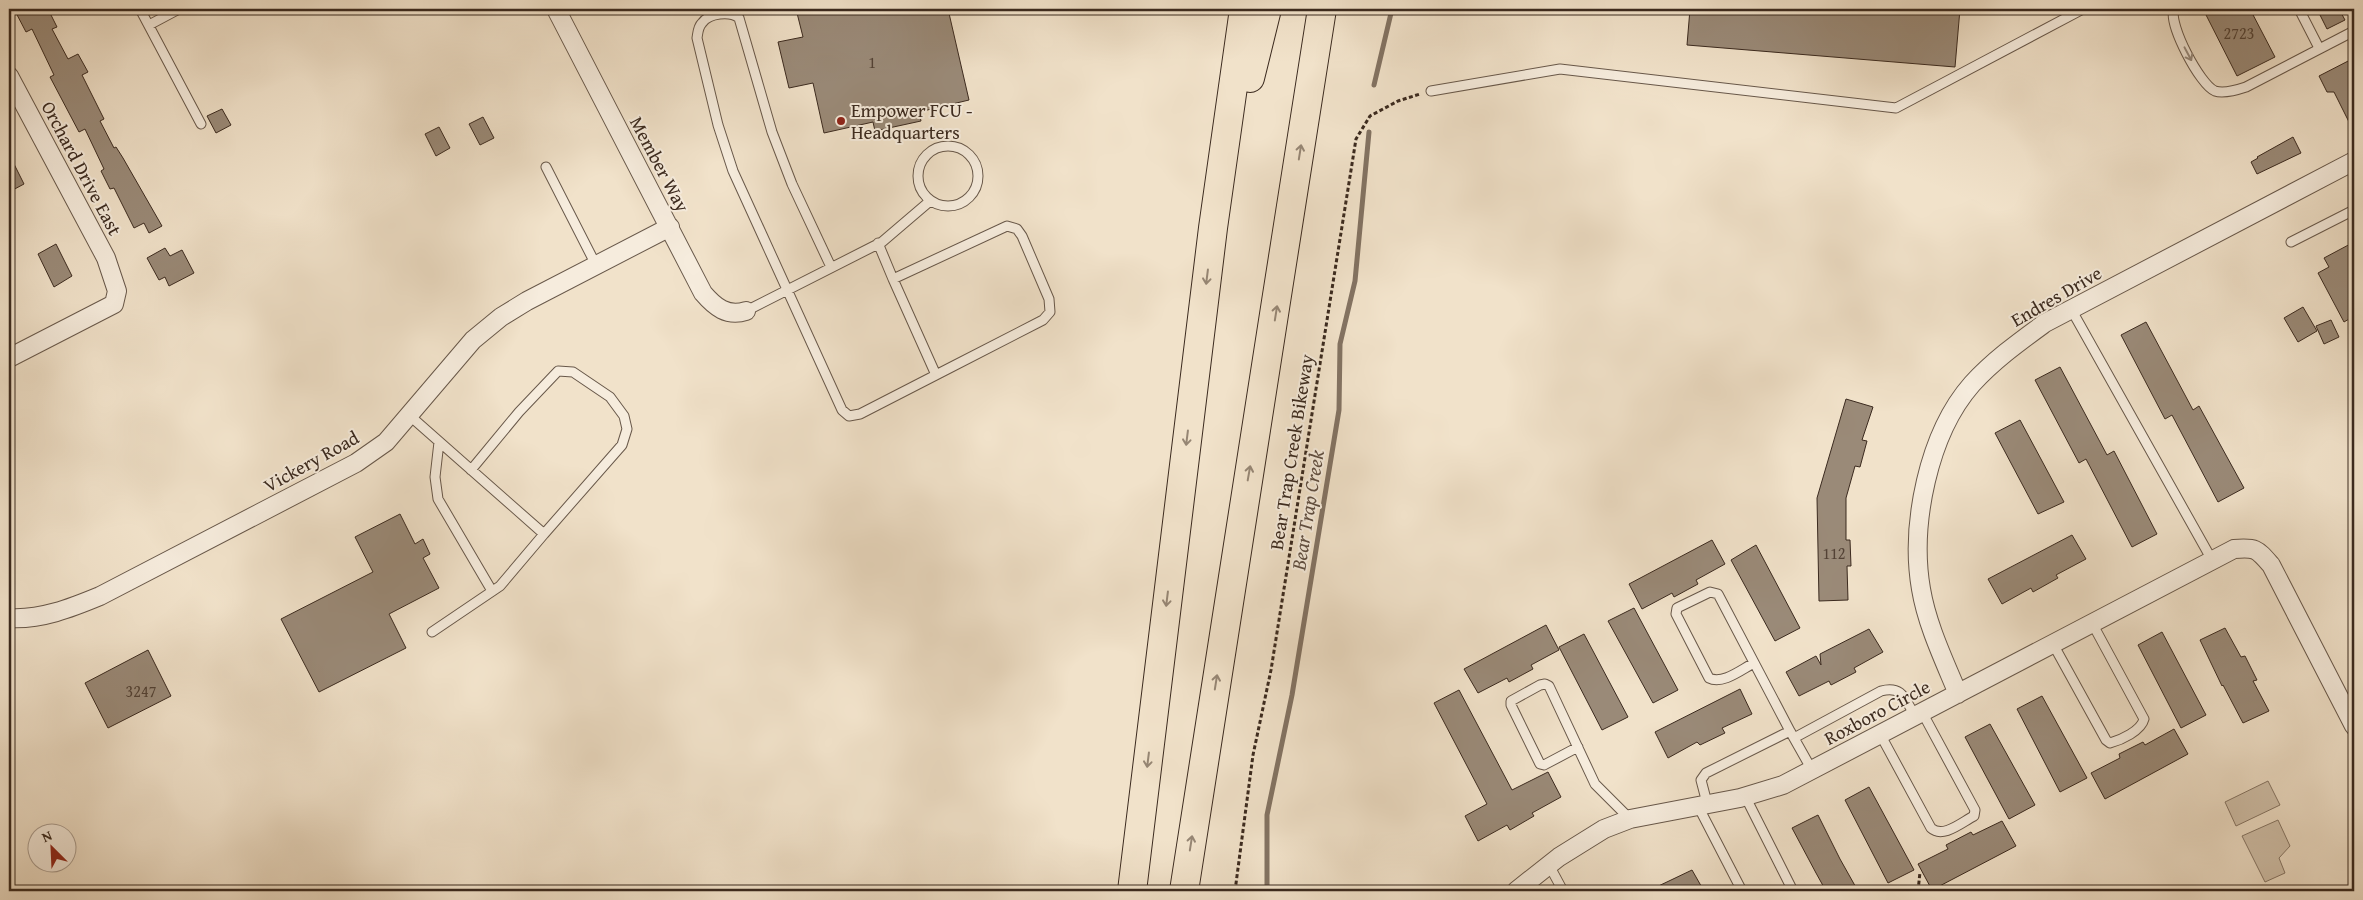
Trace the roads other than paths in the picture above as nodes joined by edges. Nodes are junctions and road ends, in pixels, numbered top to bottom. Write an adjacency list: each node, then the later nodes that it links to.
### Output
1 (140, 9): 13 (lane)
2 (179, 9): 13 (lane)
3 (556, 9): 24 (street, Member Way)
4 (1244, 9): 25 (highway)
5 (1267, 9): 25 (highway)
6 (1322, 9): 19 (highway)
7 (1335, 9): 19 (highway)
8 (2083, 9): 17 (lane)
9 (2174, 9): 15 (lane, one-way to 15)
10 (2299, 9): 15 (lane)
11 (2352, 9): 12 (lane)
12 (2354, 14)
13 (148, 25): 18 (lane)
14 (2354, 30): 15 (lane)
15 (2319, 48)
16 (9, 76): 34 (street, Orchard Drive East)
17 (1431, 91)
18 (201, 124)
19 (1304, 126): 59 (highway, one-way to 19)
20 (2354, 162): 32 (street, Endres Drive)
21 (546, 167): 28 (lane)
22 (930, 201): 22 (lane); 27 (lane)
23 (2354, 210): 26 (lane)
24 (670, 227): 28 (street, Vickery Road); 33 (street, Member Way)
25 (1213, 228): 58 (highway, one-way to 58)
26 (2290, 242)
27 (878, 243): 29 (lane); 30 (lane)
28 (596, 265): 36 (street, Vickery Road)
29 (831, 267): 31 (lane); 31 (lane)
30 (894, 279): 35 (lane); 35 (lane)
31 (788, 290): 33 (lane); 35 (lane)
32 (2071, 309): 40 (lane); 47 (street, Endres Drive)
33 (746, 311)
34 (9, 358)
35 (936, 375)
36 (409, 414): 37 (lane); 42 (street, Vickery Road)
37 (439, 442): 38 (lane); 41 (lane)
38 (471, 470): 39 (lane); 39 (lane)
39 (544, 534): 41 (lane)
40 (2212, 560): 43 (street, Roxboro Circle); 49 (street, Roxboro Circle)
41 (492, 591): 44 (lane)
42 (9, 618)
43 (2092, 623): 45 (street, Roxboro Circle); 45 (lane)
44 (432, 632)
45 (2053, 644): 47 (street, Roxboro Circle)
46 (1754, 663): 46 (lane); 50 (lane)
47 (1958, 694): 48 (street, Roxboro Circle)
48 (1918, 714): 50 (lane); 51 (street, Roxboro Circle); 51 (lane)
49 (2354, 726)
50 (1792, 734): 53 (lane); 55 (lane)
51 (1880, 734): 53 (street, Roxboro Circle)
52 (1578, 747): 52 (lane); 56 (lane)
53 (1812, 770): 54 (street, Roxboro Circle)
54 (1745, 796): 55 (street, Roxboro Circle); 63 (lane)
55 (1703, 805): 56 (street, Roxboro Circle); 62 (lane)
56 (1630, 819): 57 (street, Roxboro Circle)
57 (1549, 865): 60 (street, Roxboro Circle); 61 (lane)
58 (1132, 891)
59 (1184, 891)
60 (1516, 891)
61 (1563, 891)
62 (1742, 891)
63 (1793, 891)

